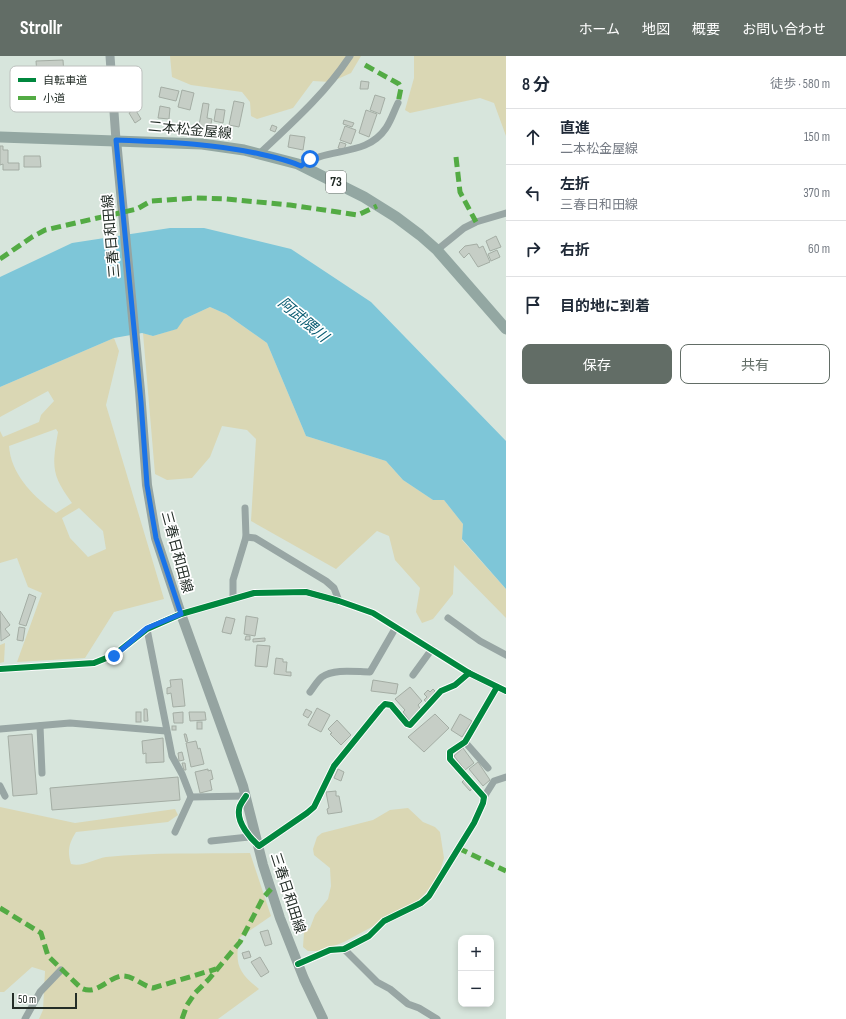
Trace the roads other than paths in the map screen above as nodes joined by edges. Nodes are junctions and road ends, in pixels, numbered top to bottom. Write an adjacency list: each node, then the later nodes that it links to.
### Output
1 (110, 56): 3 (street)
2 (350, 56): 8 (street)
3 (111, 66)
4 (398, 103): 9 (street)
5 (114, 112): 7 (street)
6 (0, 137): 7 (main road, 二本松金屋線 / 73)
7 (116, 140): 8 (main road, 二本松金屋線 / 73); 17 (main road, 三春日和田線)
8 (259, 154): 9 (main road, 二本松金屋線 / 73)
9 (301, 166): 11 (main road, 二本松金屋線 / 73)
10 (506, 213): 11 (street)
11 (437, 250): 12 (main road, 二本松金屋線 / 73)
12 (504, 323)
13 (245, 508): 14 (street)
14 (246, 537): 15 (street); 16 (street)
15 (233, 598): 16 (street); 17 (street)
16 (339, 600): 19 (street)
17 (181, 614): 20 (street); 38 (main road, 三春日和田線)
18 (448, 618): 22 (street)
19 (396, 627): 21 (street); 28 (street)
20 (147, 628): 23 (street); 31 (street)
21 (432, 649): 24 (street); 25 (street)
22 (506, 655)
23 (0, 669)
24 (469, 673): 26 (street); 44 (street)
25 (413, 675)
26 (497, 687): 27 (street); 32 (street)
27 (506, 691)
28 (310, 692)
29 (40, 726): 30 (street); 31 (street); 34 (street)
30 (0, 729)
31 (166, 731): 40 (street)
32 (465, 742): 33 (street); 39 (street)
33 (488, 768)
34 (42, 773)
35 (506, 777): 39 (street)
36 (0, 786): 37 (street)
37 (5, 796)
38 (246, 796): 40 (street); 42 (street); 44 (main road, 三春日和田線)
39 (484, 796): 45 (street)
40 (191, 797): 41 (street)
41 (175, 832)
42 (249, 837): 43 (street); 44 (street)
43 (211, 841)
44 (259, 846): 46 (main road, 三春日和田線)
45 (344, 949): 46 (street); 50 (street)
46 (298, 964): 49 (main road, 三春日和田線)
47 (61, 970): 48 (street)
48 (25, 1019)
49 (323, 1019)
50 (437, 1019)

